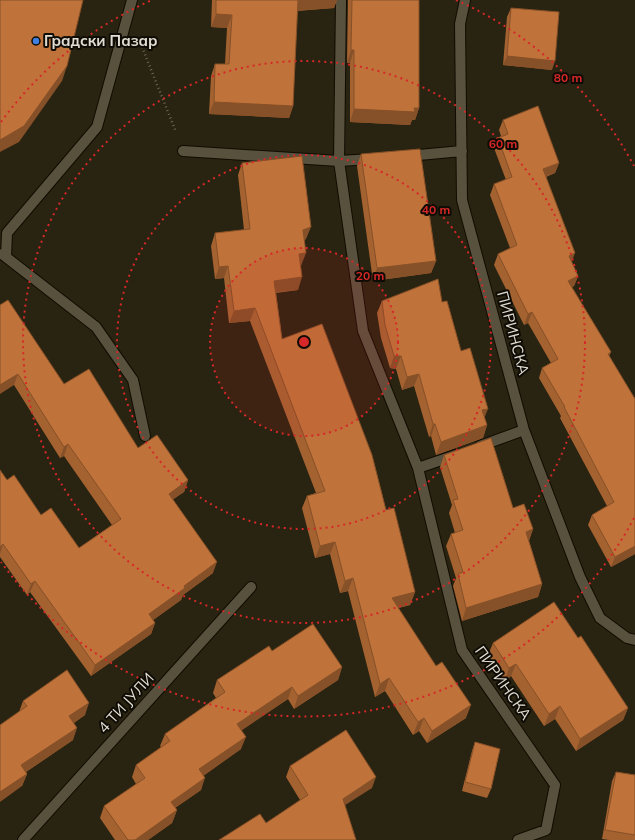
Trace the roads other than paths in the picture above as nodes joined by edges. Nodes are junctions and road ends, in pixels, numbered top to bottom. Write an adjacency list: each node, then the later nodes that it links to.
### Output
1 (132, 0): 9 (street)
2 (341, 0): 8 (street)
3 (465, 0): 5 (street, ПИРИНСКА)
4 (183, 151): 8 (street)
5 (462, 151): 6 (street); 10 (street, ПИРИНСКА)
6 (400, 156)
7 (385, 158): 8 (street)
8 (339, 161): 12 (street)
9 (3, 255): 11 (street)
10 (524, 430): 12 (street); 14 (street, ПИРИНСКА)
11 (145, 436)
12 (418, 468): 16 (street, ПИРИНСКА)
13 (251, 587): 15 (street, 4 ТИ ЈУЛИ)
14 (635, 640)
15 (23, 840)
16 (518, 840)

